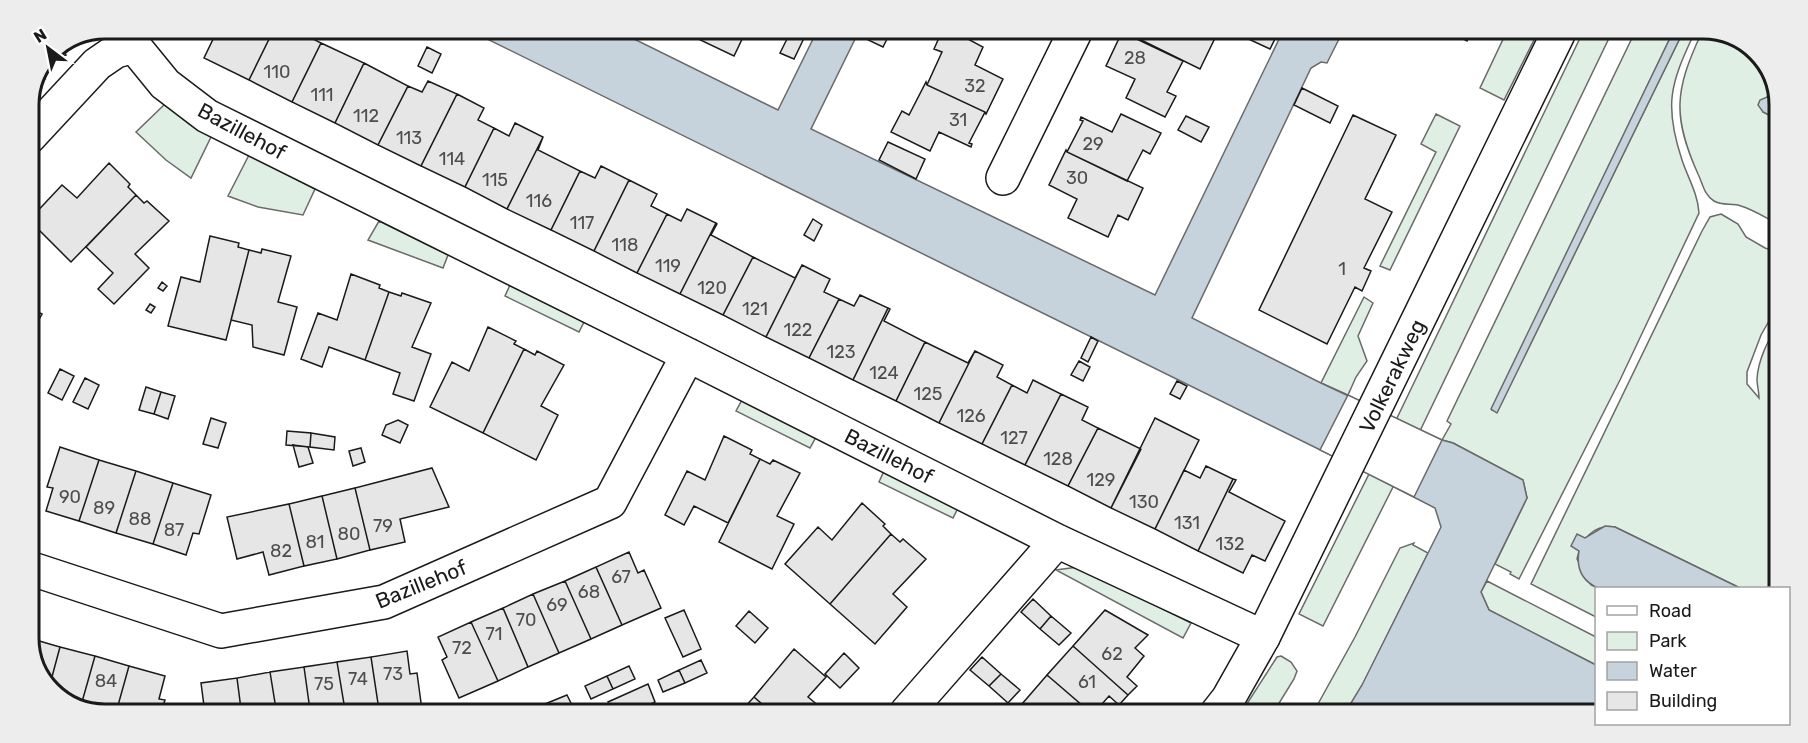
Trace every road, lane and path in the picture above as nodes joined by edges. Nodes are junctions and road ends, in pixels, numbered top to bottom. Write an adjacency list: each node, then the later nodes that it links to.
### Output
1 (130, 39): 5 (street)
2 (132, 39): 7 (street, Bazillehof)
3 (1071, 39): 6 (street)
4 (1556, 39): 10 (street, Volkerakweg)
5 (39, 126)
6 (1003, 178)
7 (688, 355): 8 (street, Bazillehof); 9 (street, Bazillehof)
8 (1057, 541): 10 (street, Bazillehof); 11 (street)
9 (39, 571)
10 (1263, 637): 12 (street, Volkerakweg)
11 (914, 704)
12 (1224, 704)

